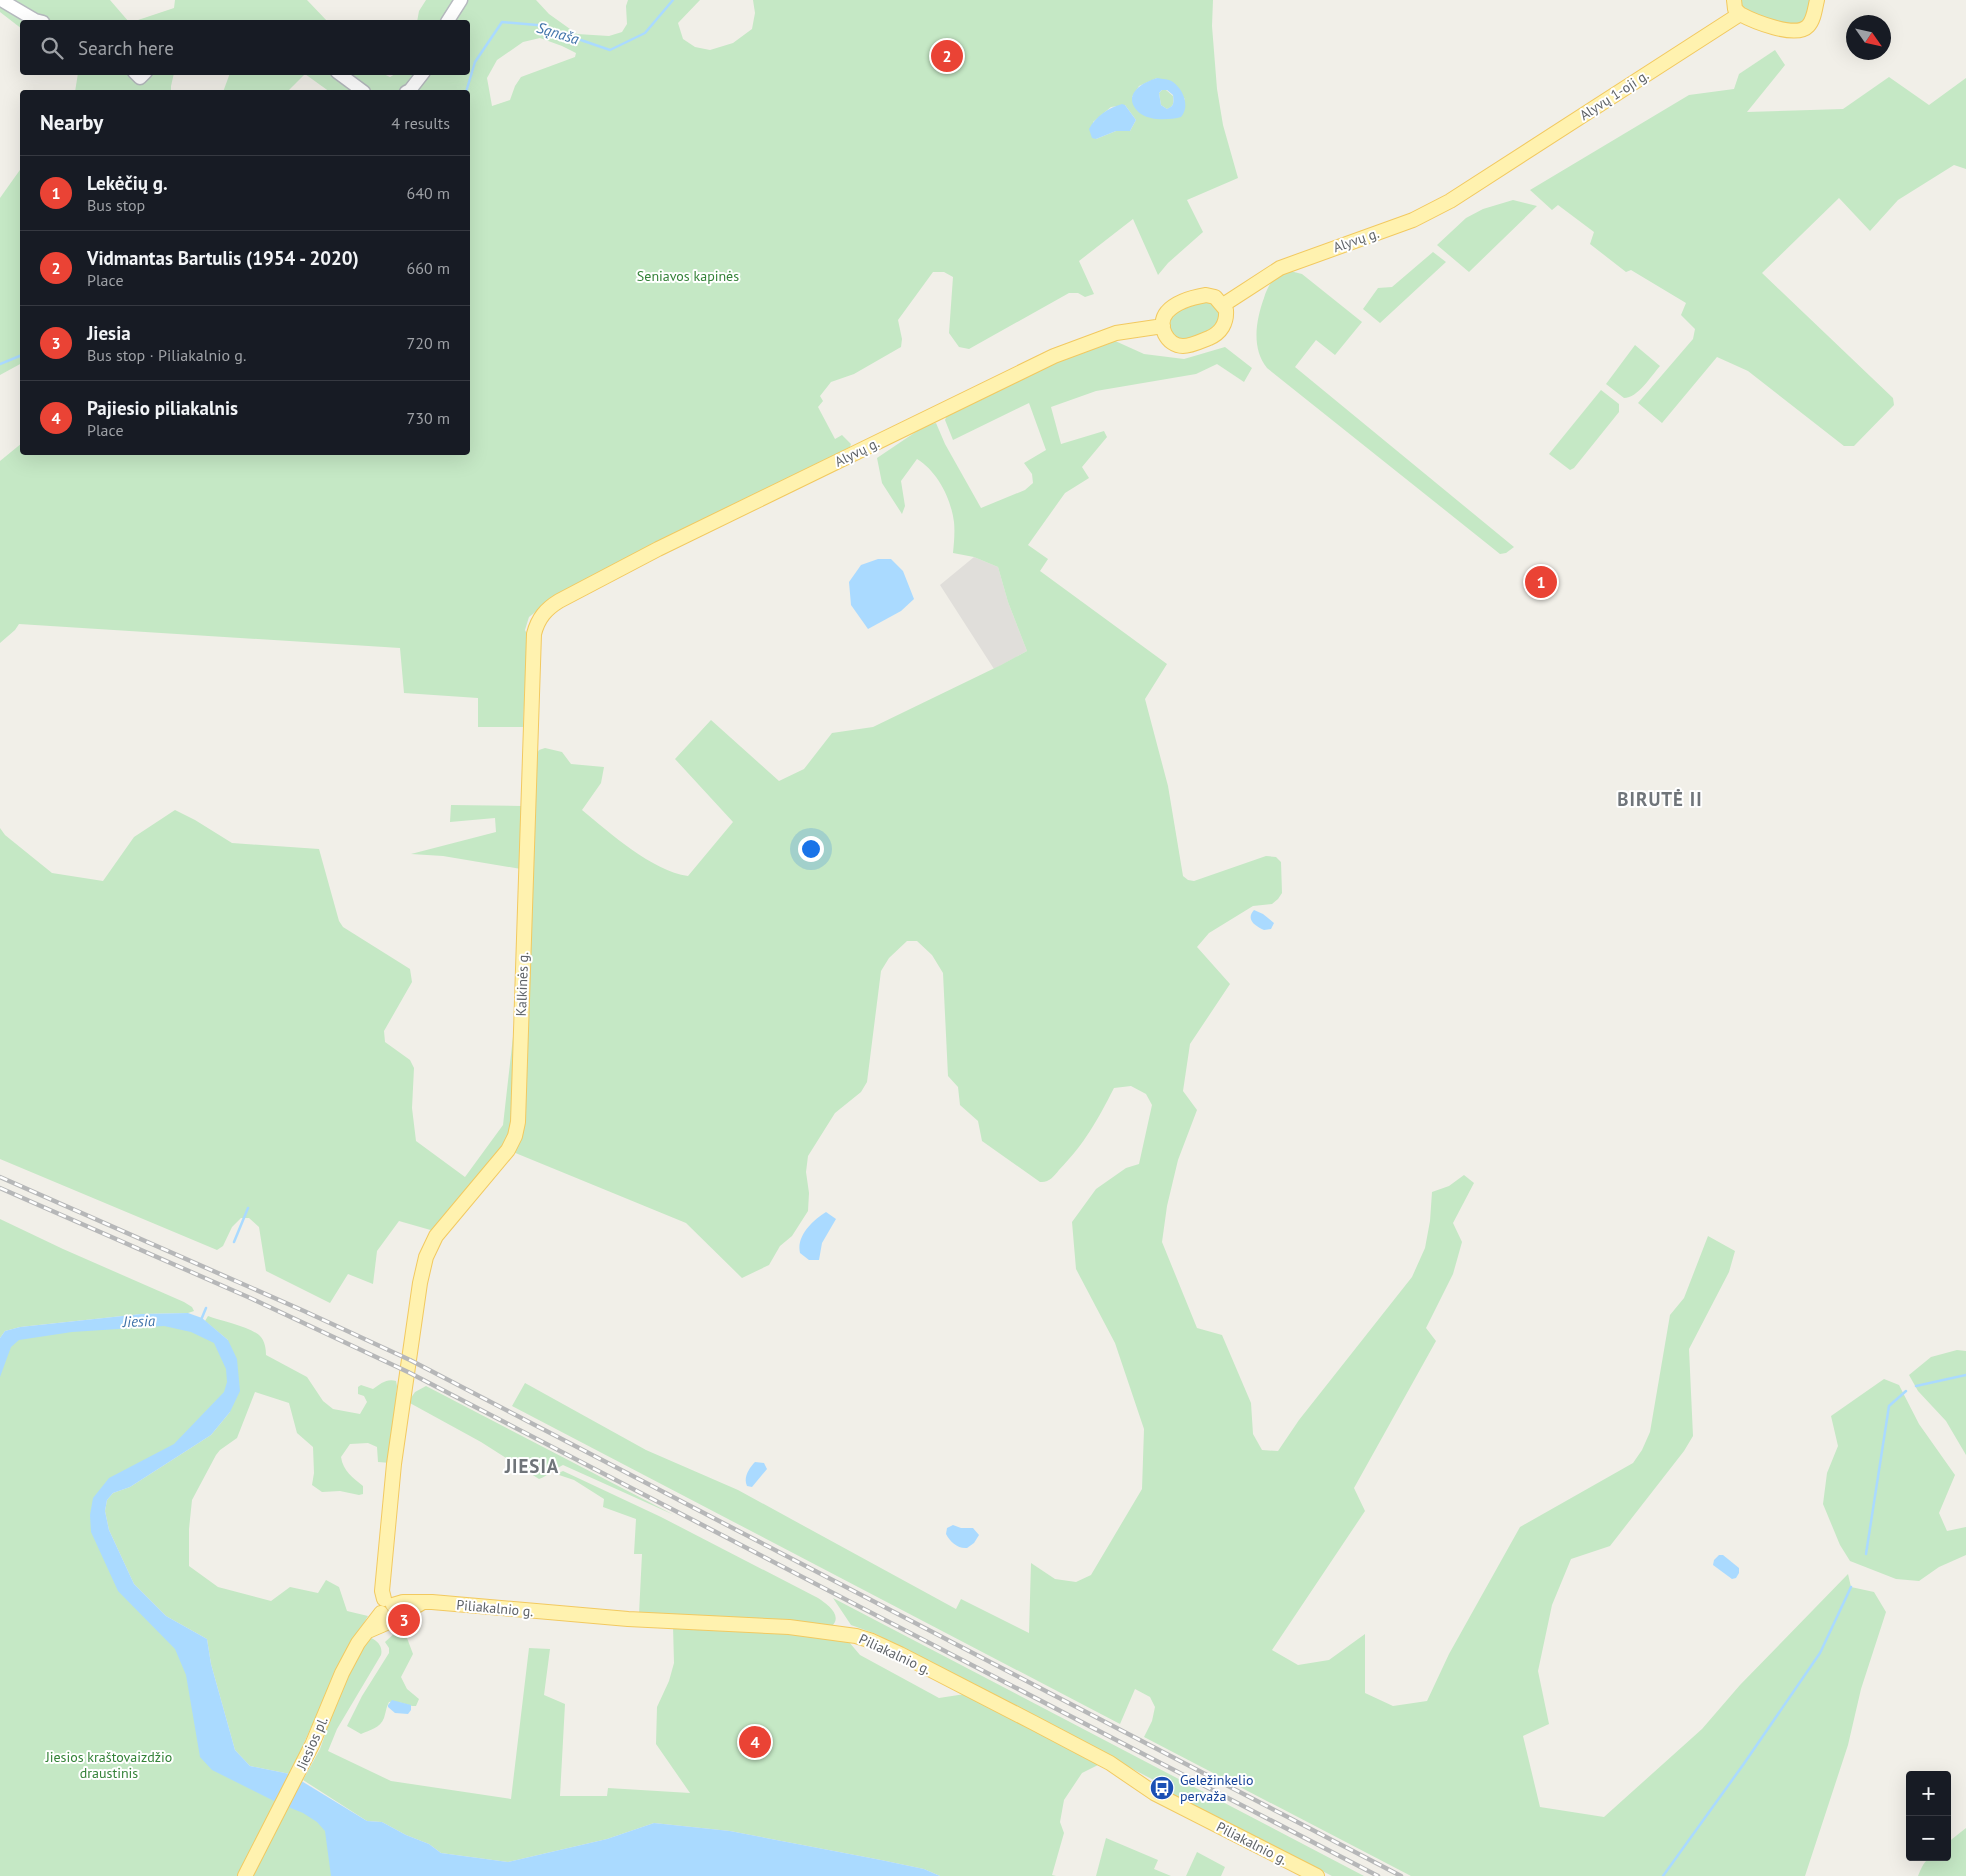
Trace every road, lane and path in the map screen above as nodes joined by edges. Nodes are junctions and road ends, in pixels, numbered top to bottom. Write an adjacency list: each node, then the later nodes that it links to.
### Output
1 (1, 0): 6 (main road)
2 (461, 0): 7 (main road)
3 (1734, 0): 5 (main road)
4 (1817, 0): 5 (main road)
5 (1740, 14): 12 (main road, Alyvų 1-oji g.)
6 (35, 20)
7 (448, 20)
8 (341, 75): 10 (main road)
9 (422, 75): 11 (main road)
10 (361, 90)
11 (410, 90)
12 (1489, 176): 13 (main road, Alyvų g.)
13 (1223, 305): 14 (main road); 14 (main road)
14 (1163, 326): 15 (main road, Alyvų g.)
15 (559, 601): 16 (main road, Kalkinės g.)
16 (389, 1602): 17 (main road, Piliakalnio g.); 18 (main road, Jiesios pl.)
17 (423, 1602): 18 (main road); 20 (main road, Piliakalnio g.)
18 (367, 1631): 19 (main road, Jiesios pl.)
19 (246, 1876)
20 (1317, 1876)

